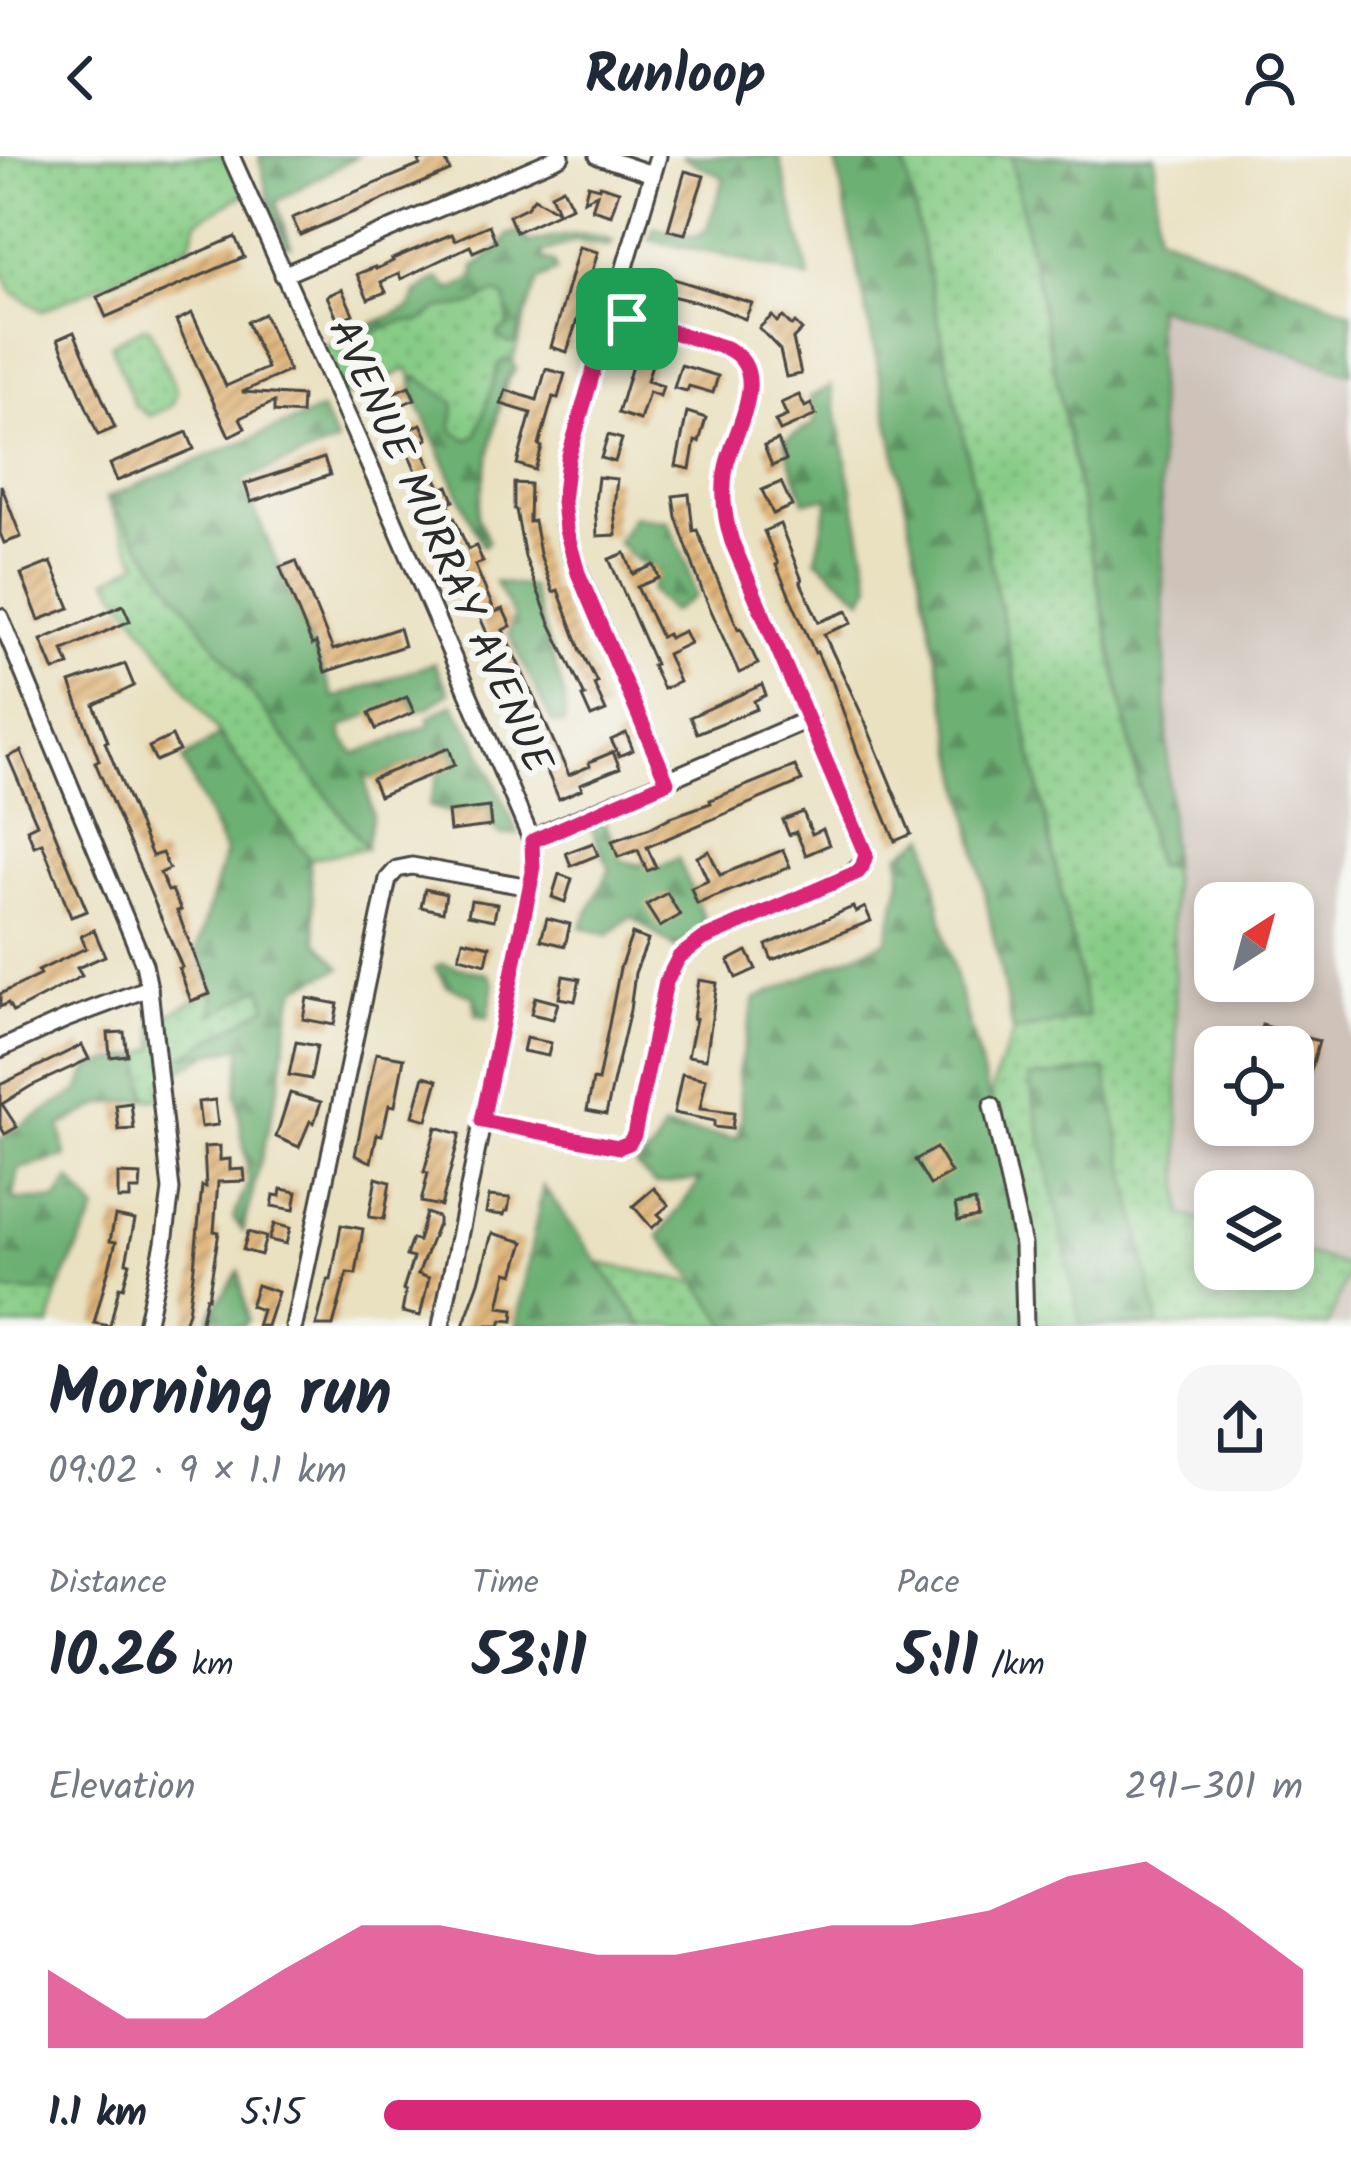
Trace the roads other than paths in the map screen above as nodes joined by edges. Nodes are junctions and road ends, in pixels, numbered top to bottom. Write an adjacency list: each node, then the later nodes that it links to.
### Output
1 (231, 156): 6 (street, AVENUE MURRAY AVENUE)
2 (562, 156): 6 (street)
3 (598, 156): 5 (street)
4 (658, 156): 5 (street)
5 (652, 174): 7 (street)
6 (283, 274): 12 (street, AVENUE MURRAY AVENUE)
7 (610, 313): 10 (street); 11 (street)
8 (0, 617): 9 (street)
9 (6, 650): 14 (street)
10 (809, 719): 11 (street); 17 (street)
11 (667, 782): 12 (street)
12 (532, 841): 13 (street, AVENUE MURRAY AVENUE)
13 (530, 887): 17 (street, AVENUE MURRAY AVENUE); 19 (street)
14 (149, 988): 15 (street); 18 (street)
15 (0, 1049)
16 (992, 1106): 21 (street)
17 (482, 1121): 20 (street, AVENUE MURRAY AVENUE)
18 (146, 1326)
19 (294, 1326)
20 (441, 1326)
21 (1025, 1326)

